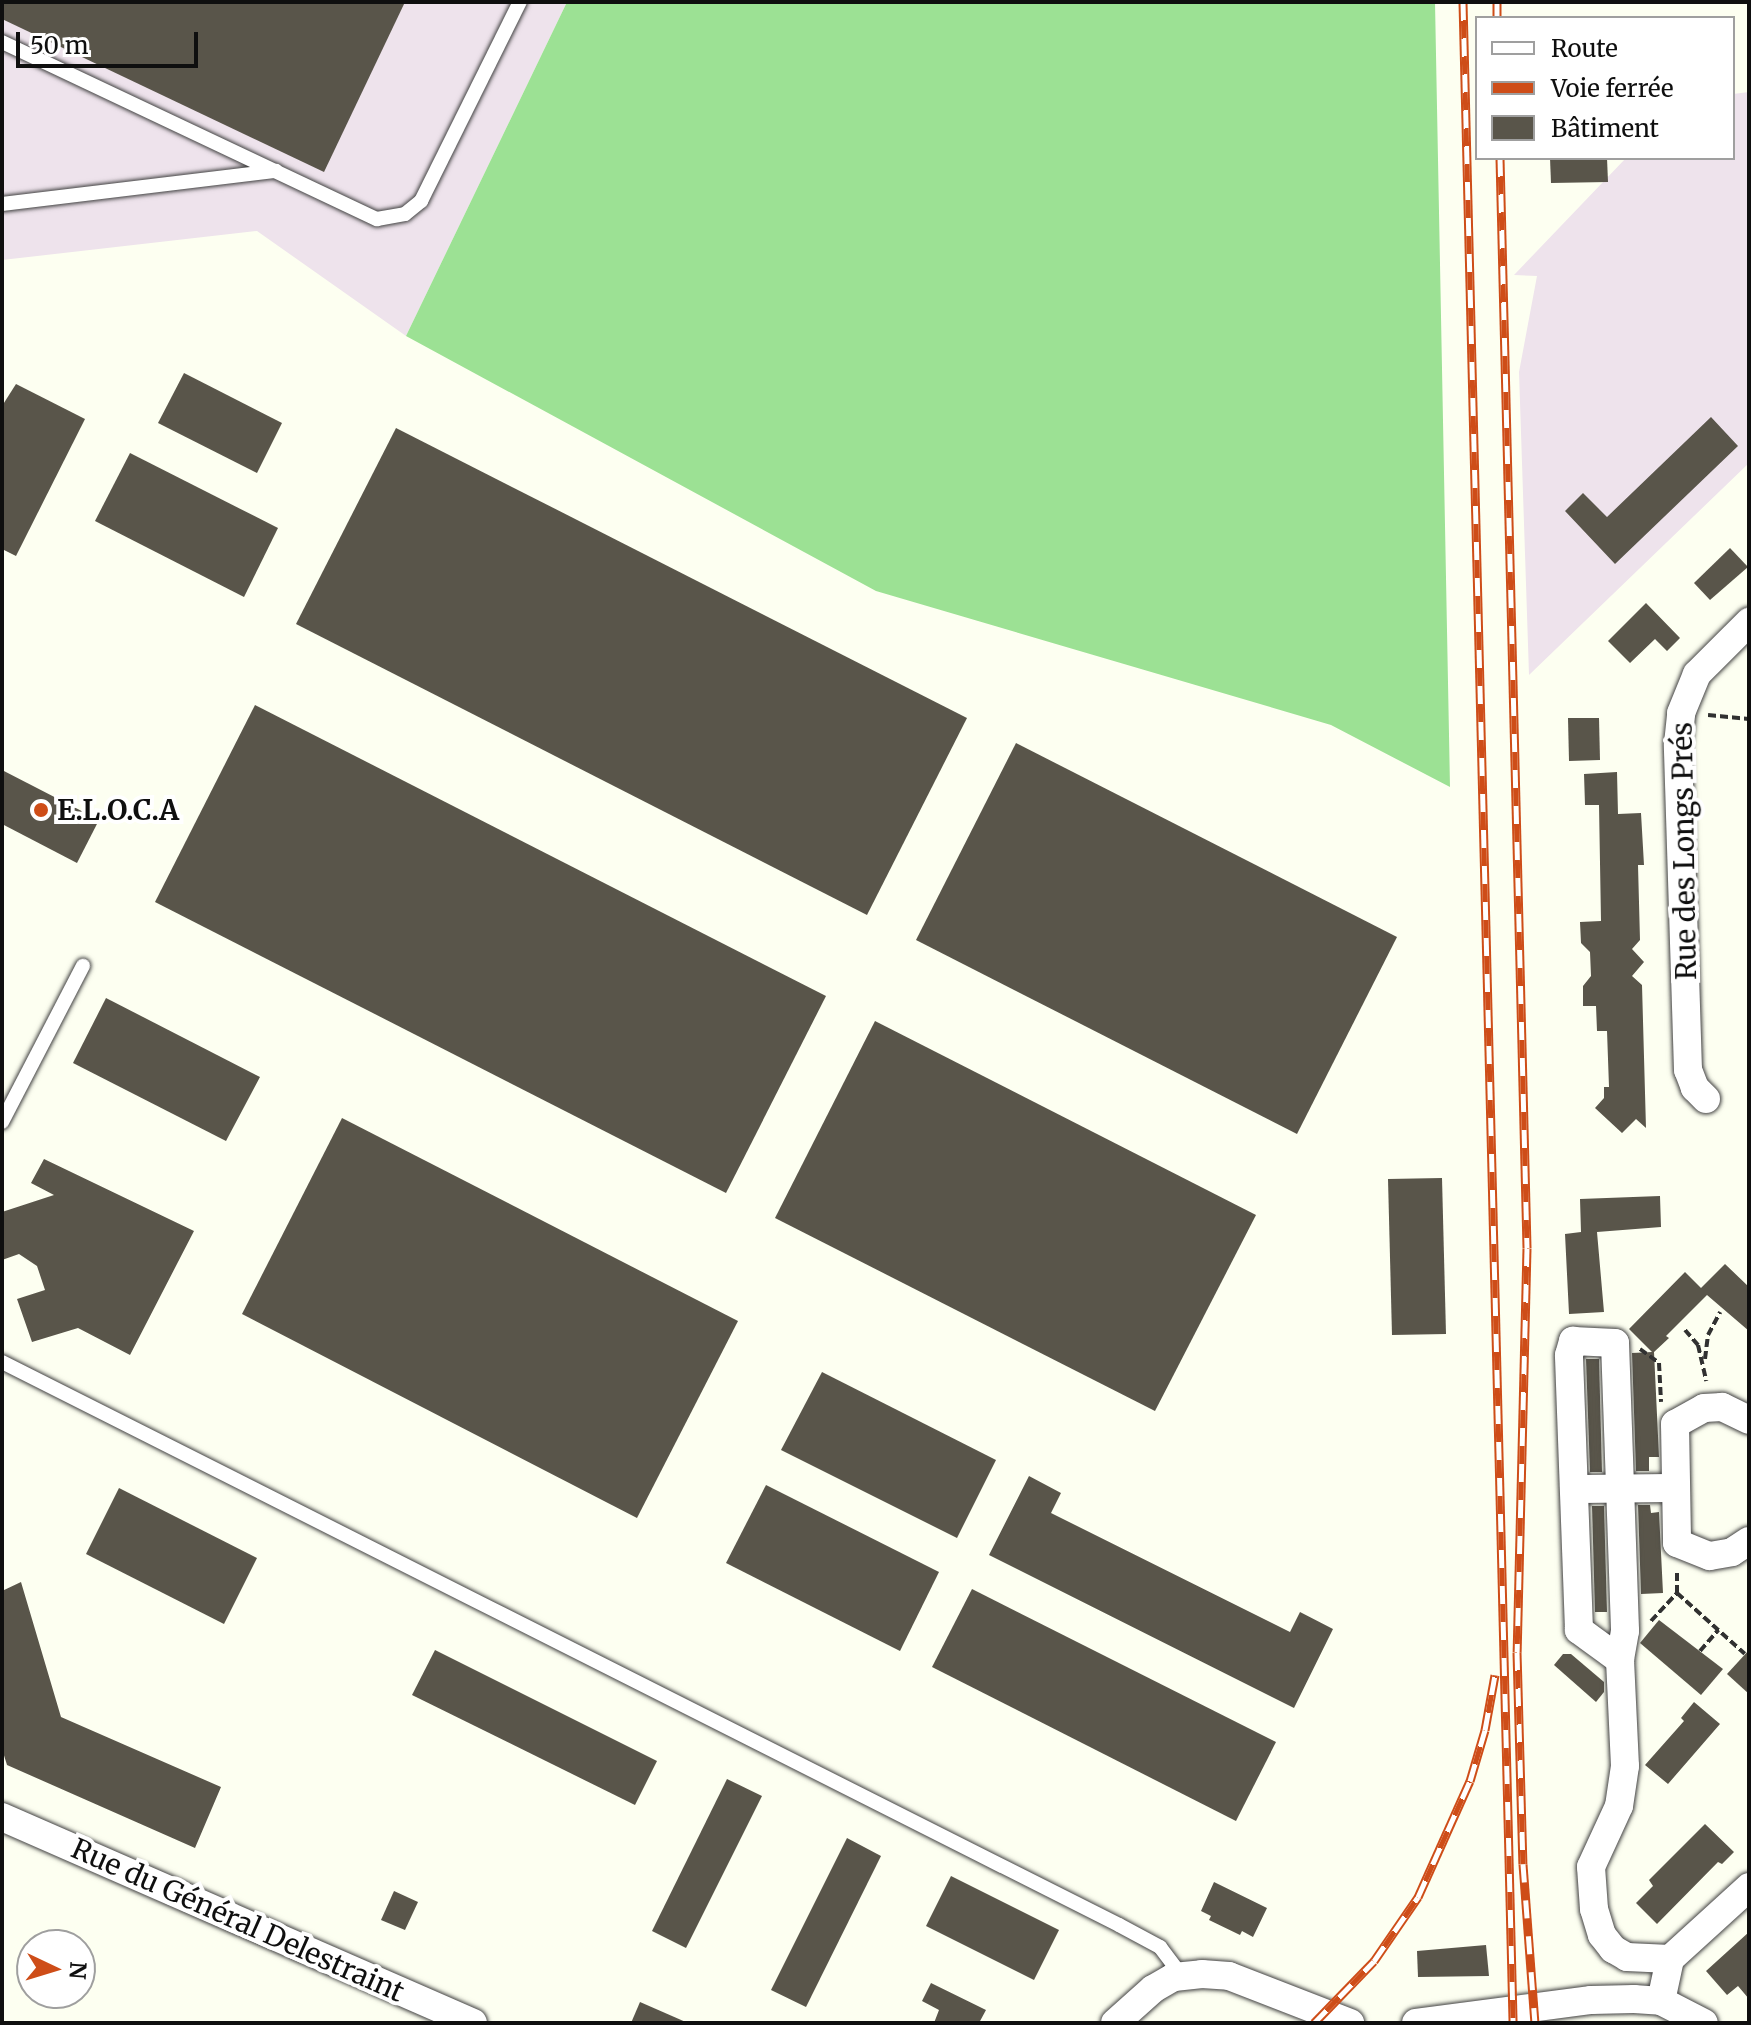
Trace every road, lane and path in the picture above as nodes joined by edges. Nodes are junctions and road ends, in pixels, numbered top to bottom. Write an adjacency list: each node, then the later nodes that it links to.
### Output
1 (520, 2): 3 (lane)
2 (2, 42): 3 (lane)
3 (276, 171): 4 (lane)
4 (2, 204)
5 (1749, 622): 6 (street, Rue des Longs Prés)
6 (1681, 713): 7 (path); 9 (street, Rue des Longs Prés)
7 (1749, 719)
8 (83, 966): 10 (lane)
9 (1706, 1099)
10 (2, 1122)
11 (1720, 1312): 15 (path)
12 (1685, 1330): 15 (path)
13 (1615, 1343): 18 (path); 19 (street); 21 (street)
14 (2, 1362): 31 (lane)
15 (1704, 1363): 16 (path)
16 (1710, 1408): 17 (street); 18 (street)
17 (1749, 1420)
18 (1675, 1424): 20 (street)
19 (1619, 1488): 20 (street); 21 (street); 27 (street)
20 (1676, 1488): 22 (street)
21 (1574, 1489): 27 (street)
22 (1749, 1541)
23 (1677, 1593): 24 (path)
24 (1718, 1630): 25 (path); 26 (path)
25 (1700, 1651)
26 (1745, 1654)
27 (1620, 1660): 30 (street)
28 (2, 1817): 33 (street, Rue du Général Delestraint)
29 (1749, 1887): 30 (street)
30 (1670, 1959): 32 (street)
31 (1182, 1976): 34 (street); 35 (street)
32 (1661, 2001): 36 (street); 37 (street)
33 (473, 2023)
34 (1115, 2023)
35 (1350, 2023)
36 (1416, 2023)
37 (1704, 2023)

